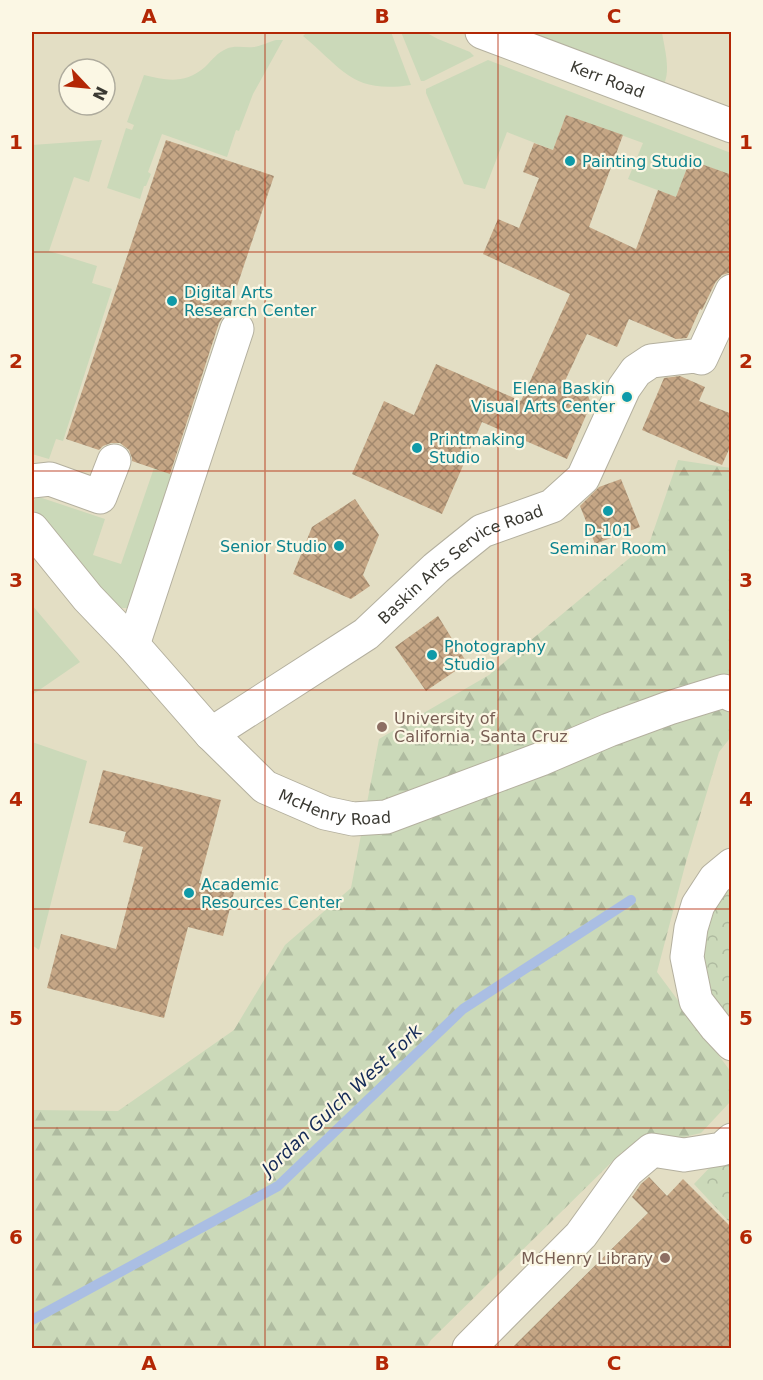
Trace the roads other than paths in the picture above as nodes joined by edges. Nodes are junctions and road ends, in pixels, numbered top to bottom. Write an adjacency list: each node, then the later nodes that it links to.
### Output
1 (482, 32): 2 (lane, Kerr Road)
2 (732, 126)
3 (732, 291): 10 (lane, Baskin Arts Service Road)
4 (237, 329): 8 (lane)
5 (114, 460): 6 (lane)
6 (32, 481)
7 (32, 529): 8 (lane, McHenry Road)
8 (133, 645): 10 (lane, McHenry Road)
9 (732, 695): 10 (lane, McHenry Road)
10 (211, 734)
11 (732, 865): 12 (lane)
12 (732, 1044)
13 (732, 1140): 14 (lane)
14 (469, 1348)

